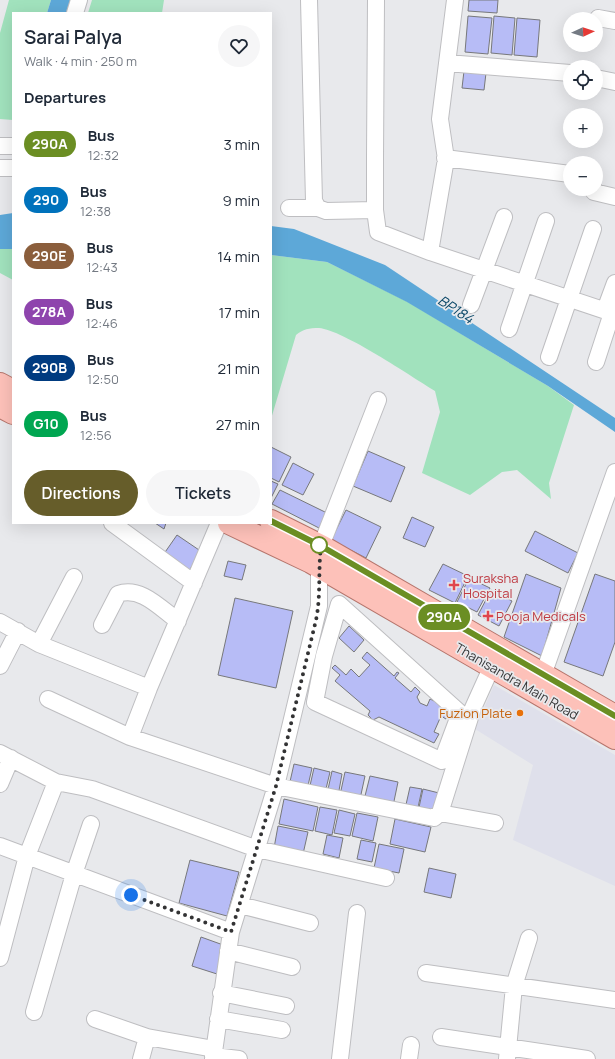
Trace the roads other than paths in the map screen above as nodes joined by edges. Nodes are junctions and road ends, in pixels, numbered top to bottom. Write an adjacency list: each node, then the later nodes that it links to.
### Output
1 (79, 0): 5 (street)
2 (309, 0): 21 (street)
3 (376, 0): 22 (street)
4 (455, 0): 8 (street)
5 (75, 12)
6 (603, 19): 7 (street)
7 (615, 21)
8 (447, 63): 9 (street); 14 (street)
9 (563, 72)
10 (603, 79): 11 (street)
11 (615, 82)
12 (0, 146): 13 (street)
13 (12, 146)
14 (446, 158): 17 (street); 26 (street)
15 (0, 168): 16 (street)
16 (12, 168)
17 (563, 173)
18 (603, 194): 19 (street)
19 (615, 197)
20 (289, 208): 21 (street)
21 (318, 208): 22 (street)
22 (375, 210): 26 (street)
23 (504, 217): 27 (street)
24 (546, 221): 29 (street)
25 (593, 229): 30 (street)
26 (430, 252): 27 (street)
27 (484, 270): 29 (street); 31 (street)
28 (615, 283): 32 (street)
29 (526, 284): 30 (street); 33 (street)
30 (570, 298): 32 (street); 34 (street)
31 (470, 305)
32 (611, 312): 35 (street)
33 (509, 329)
34 (549, 357)
35 (596, 362)
36 (0, 384): 37 (main road)
37 (12, 390)
38 (378, 400): 46 (street)
39 (0, 406): 40 (main road)
40 (12, 412)
41 (615, 472): 59 (street)
42 (272, 522): 46 (main road, Thanisandra Main Road)
43 (113, 524): 48 (street)
44 (219, 524): 48 (street)
45 (232, 524): 46 (main road, Thanisandra Main Road)
46 (320, 557): 49 (street); 58 (main road, Thanisandra Main Road); 59 (main road, Thanisandra Main Road)
47 (74, 577): 55 (street)
48 (194, 583): 51 (street)
49 (319, 606): 50 (street); 56 (street)
50 (334, 615): 56 (street); 62 (street)
51 (178, 621): 53 (street); 60 (street)
52 (0, 622): 54 (street)
53 (102, 625)
54 (18, 631): 55 (street); 57 (street)
55 (39, 644): 60 (street)
56 (317, 653): 61 (street); 62 (street)
57 (0, 666)
58 (492, 666): 66 (main road, Thanisandra Main Road); 71 (street)
59 (543, 675): 64 (main road, Thanisandra Main Road)
60 (149, 688): 65 (street)
61 (298, 689): 62 (street); 70 (street)
62 (317, 696)
63 (48, 700): 65 (street)
64 (615, 716)
65 (130, 737): 70 (street)
66 (615, 738)
67 (5, 756): 68 (street); 69 (street)
68 (56, 782): 75 (street); 76 (street)
69 (0, 784)
70 (276, 786): 71 (street); 75 (street)
71 (440, 813): 72 (street)
72 (495, 823)
73 (91, 824): 77 (street)
74 (0, 846): 76 (street)
75 (257, 849): 78 (street); 79 (street)
76 (27, 856): 77 (street); 85 (street)
77 (74, 874): 82 (street); 92 (street)
78 (386, 878)
79 (240, 905): 81 (street); 82 (street)
80 (357, 913): 102 (street)
81 (310, 923)
82 (231, 932): 84 (street)
83 (529, 938): 88 (street)
84 (228, 951): 86 (street); 89 (street)
85 (0, 958)
86 (292, 968)
87 (426, 973): 88 (street)
88 (514, 986): 90 (street); 98 (street)
89 (222, 992): 91 (street); 94 (street)
90 (615, 1000)
91 (286, 1006)
92 (34, 1012)
93 (95, 1018): 96 (street)
94 (218, 1019): 95 (street); 99 (street)
95 (282, 1030)
96 (147, 1037): 99 (street); 100 (street)
97 (441, 1037): 98 (street)
98 (507, 1053): 103 (street)
99 (213, 1055): 101 (street)
100 (141, 1059)
101 (239, 1059)
102 (340, 1059)
103 (587, 1059)

